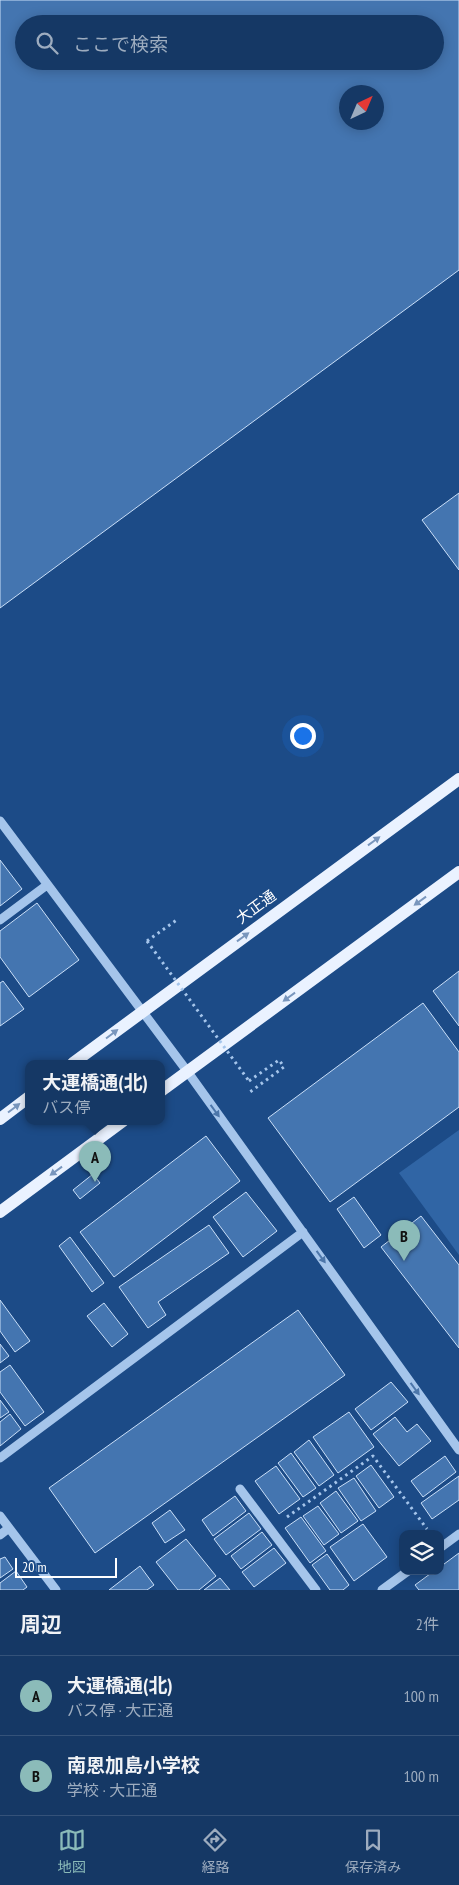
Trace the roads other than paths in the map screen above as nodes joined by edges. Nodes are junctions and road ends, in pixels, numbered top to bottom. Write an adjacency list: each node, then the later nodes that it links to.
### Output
1 (459, 779): 6 (main road, 大正通, one-way to 1)
2 (0, 821): 4 (street)
3 (459, 872): 8 (main road, one-way to 8)
4 (47, 885): 5 (street); 6 (street)
5 (0, 920)
6 (142, 1011): 7 (main road, 大正通, one-way to 6); 8 (street)
7 (77, 1060)
8 (187, 1072): 9 (main road); 14 (street, one-way to 14)
9 (165, 1088)
10 (25, 1100): 11 (main road, one-way to 10)
11 (0, 1119)
12 (118, 1125): 13 (main road, one-way to 13)
13 (0, 1212)
14 (302, 1232): 15 (street, one-way to 15); 16 (street)
15 (459, 1450)
16 (0, 1458)
17 (240, 1489): 25 (street)
18 (0, 1516): 19 (street)
19 (9, 1528): 21 (street); 24 (street)
20 (459, 1534): 22 (street)
21 (0, 1535)
22 (444, 1545)
23 (403, 1575): 26 (street)
24 (56, 1590)
25 (316, 1590)
26 (382, 1590)

